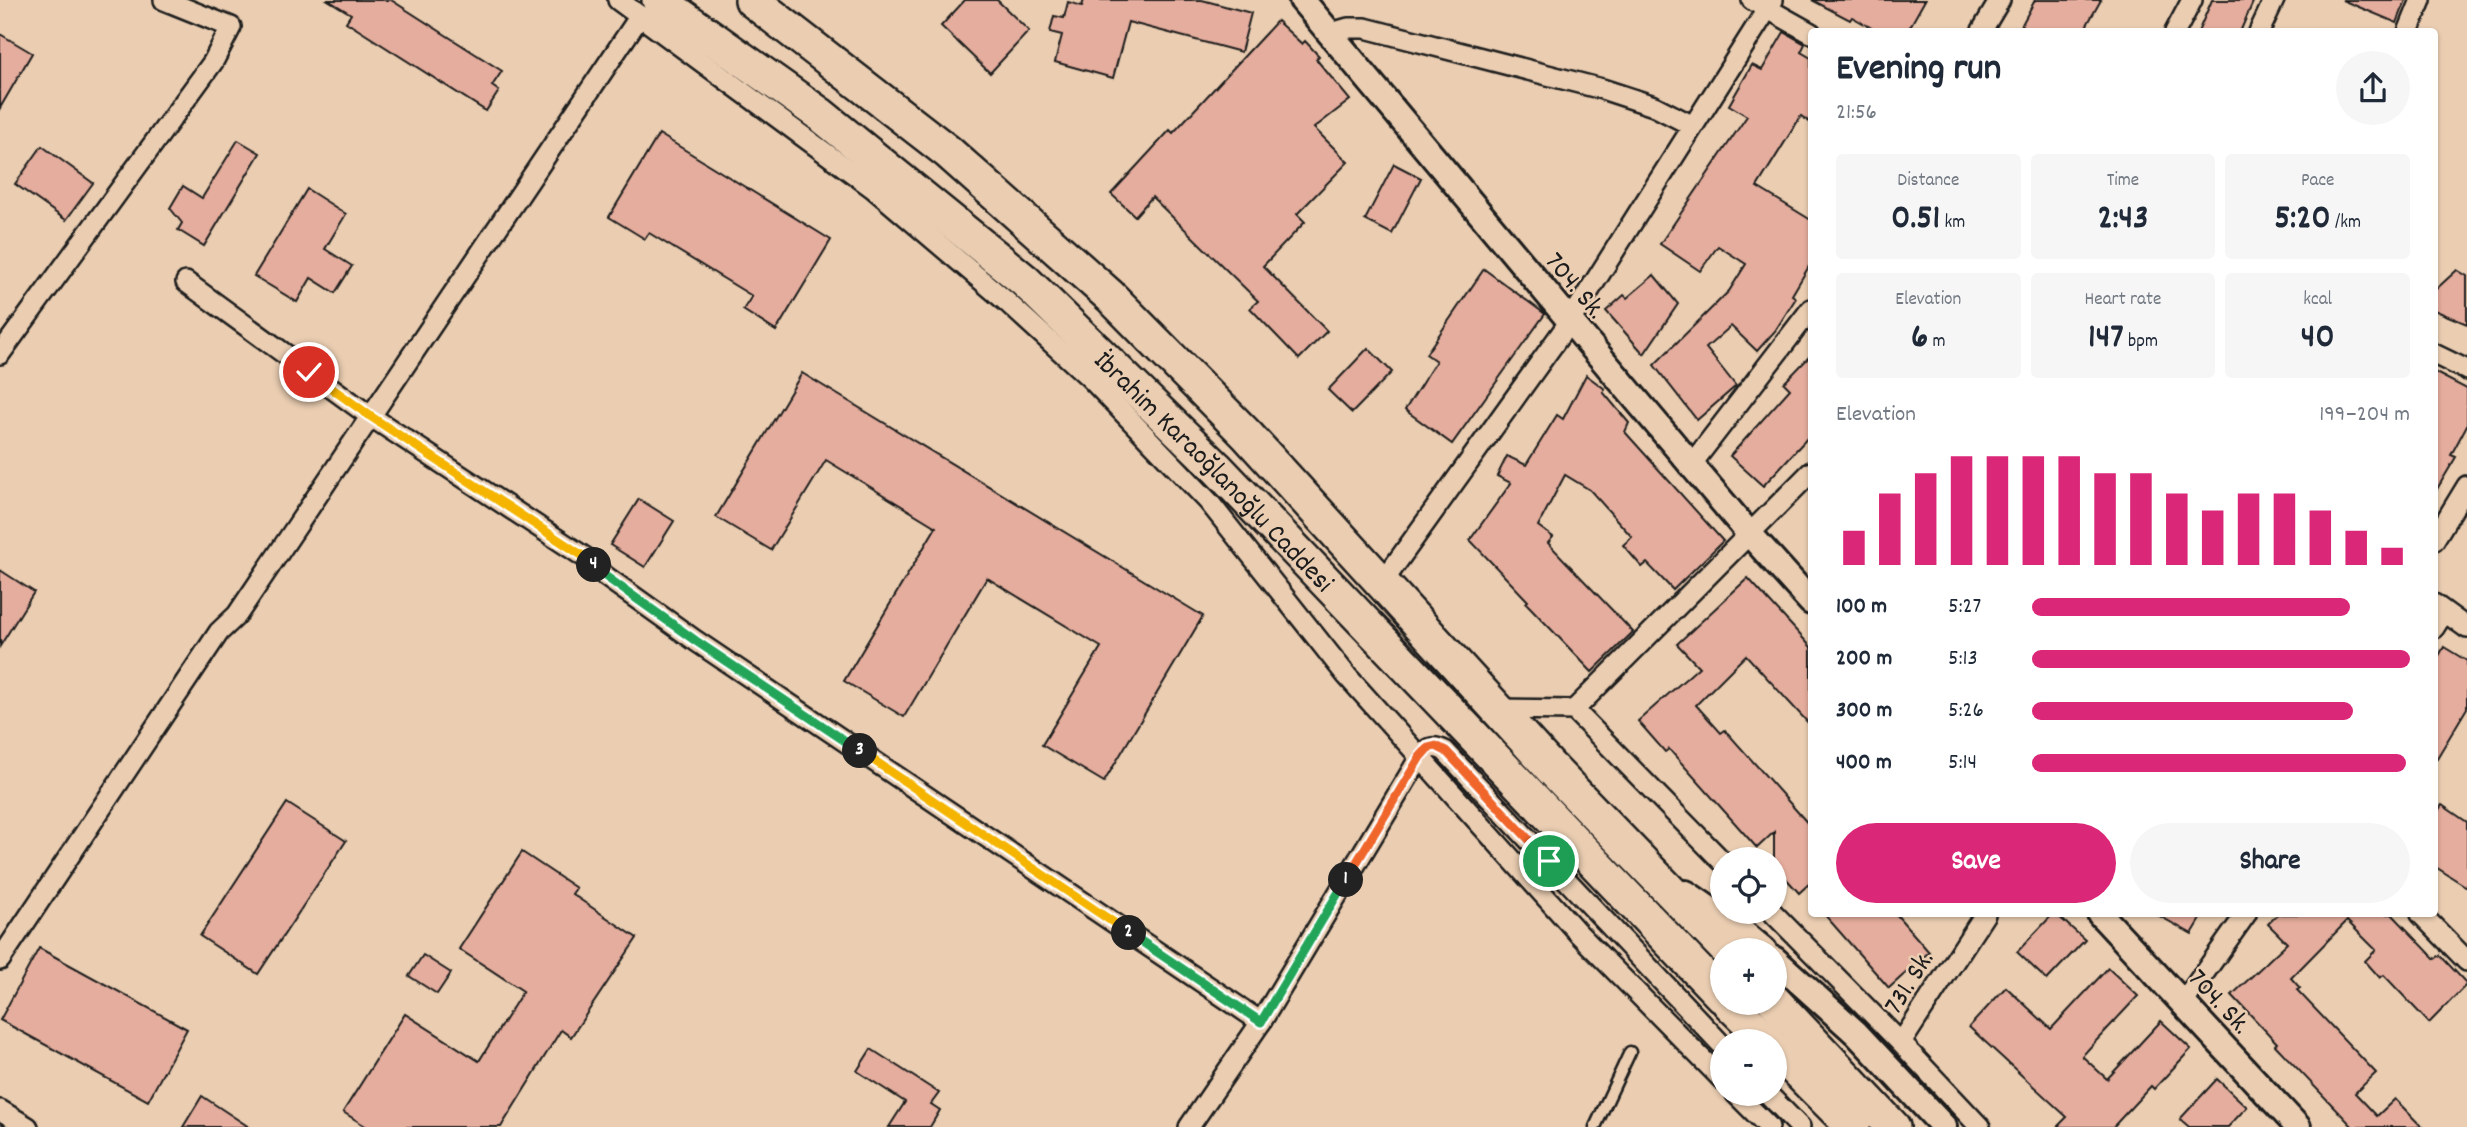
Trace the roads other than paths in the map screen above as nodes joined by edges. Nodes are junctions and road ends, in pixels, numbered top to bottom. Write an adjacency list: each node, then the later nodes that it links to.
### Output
1 (164, 0): 21 (street)
2 (618, 0): 10 (street)
3 (752, 0): 30 (highway, İbrahim Karaoğlanoğlu Caddesi)
4 (2000, 0): 11 (street)
5 (2192, 0): 12 (street)
6 (2274, 0): 13 (street)
7 (2421, 0): 14 (street)
8 (1306, 2): 16 (street, 704. Sk.)
9 (1764, 3): 15 (street); 17 (street)
10 (649, 8): 24 (street); 36 (street); 50 (highway, İbrahim Karaoğlanoğlu Caddesi)
11 (1983, 28)
12 (2177, 28)
13 (2261, 28)
14 (2410, 28)
15 (1808, 31)
16 (1331, 33): 17 (street); 20 (street, 704. Sk.)
17 (1693, 125): 20 (street)
18 (186, 282): 24 (street)
19 (1808, 313): 25 (street)
20 (1570, 321): 25 (street, 704. Sk.); 30 (street)
21 (0, 354)
22 (2438, 356): 23 (street)
23 (2467, 370)
24 (370, 416): 46 (street); 55 (street)
25 (1691, 465): 28 (street, 704. Sk.)
26 (1808, 475): 28 (street)
27 (2467, 486): 29 (street)
28 (1748, 533): 31 (street, 704. Sk.); 35 (street)
29 (2438, 533)
30 (1382, 583): 34 (highway, İbrahim Karaoğlanoğlu Caddesi)
31 (1808, 599)
32 (2438, 615): 33 (street)
33 (2467, 628)
34 (1499, 709): 35 (street); 38 (highway, İbrahim Karaoğlanoğlu Caddesi)
35 (1574, 710): 37 (street)
36 (1420, 757): 49 (street); 51 (street); 55 (street)
37 (1710, 849)
38 (1643, 865): 44 (highway, İbrahim Karaoğlanoğlu Caddesi); 45 (street)
39 (1983, 917): 58 (street, 731. Sk.)
40 (2103, 917): 52 (street, 704. Sk.)
41 (2244, 917): 52 (street)
42 (2424, 917): 47 (street)
43 (1784, 924): 58 (street)
44 (1715, 938)
45 (1750, 938)
46 (0, 960)
47 (2467, 961)
48 (1787, 971): 72 (street)
49 (1664, 984): 51 (street); 57 (street)
50 (1710, 984)
51 (1647, 1003): 61 (street)
52 (2183, 1003): 74 (street, 704. Sk.)
53 (1741, 1015): 56 (highway)
54 (1787, 1015): 71 (highway)
55 (1261, 1022): 66 (street)
56 (1756, 1029)
57 (1710, 1032)
58 (1902, 1043): 73 (street)
59 (1630, 1052): 67 (lane)
60 (1787, 1061): 70 (highway)
61 (1710, 1067)
62 (1748, 1106): 68 (street)
63 (1780, 1106): 69 (street)
64 (0, 1110): 65 (street)
65 (28, 1127)
66 (1189, 1127)
67 (1595, 1127)
68 (1769, 1127)
69 (1800, 1127)
70 (1853, 1127)
71 (1893, 1127)
72 (1944, 1127)
73 (1980, 1127)
74 (2298, 1127)

